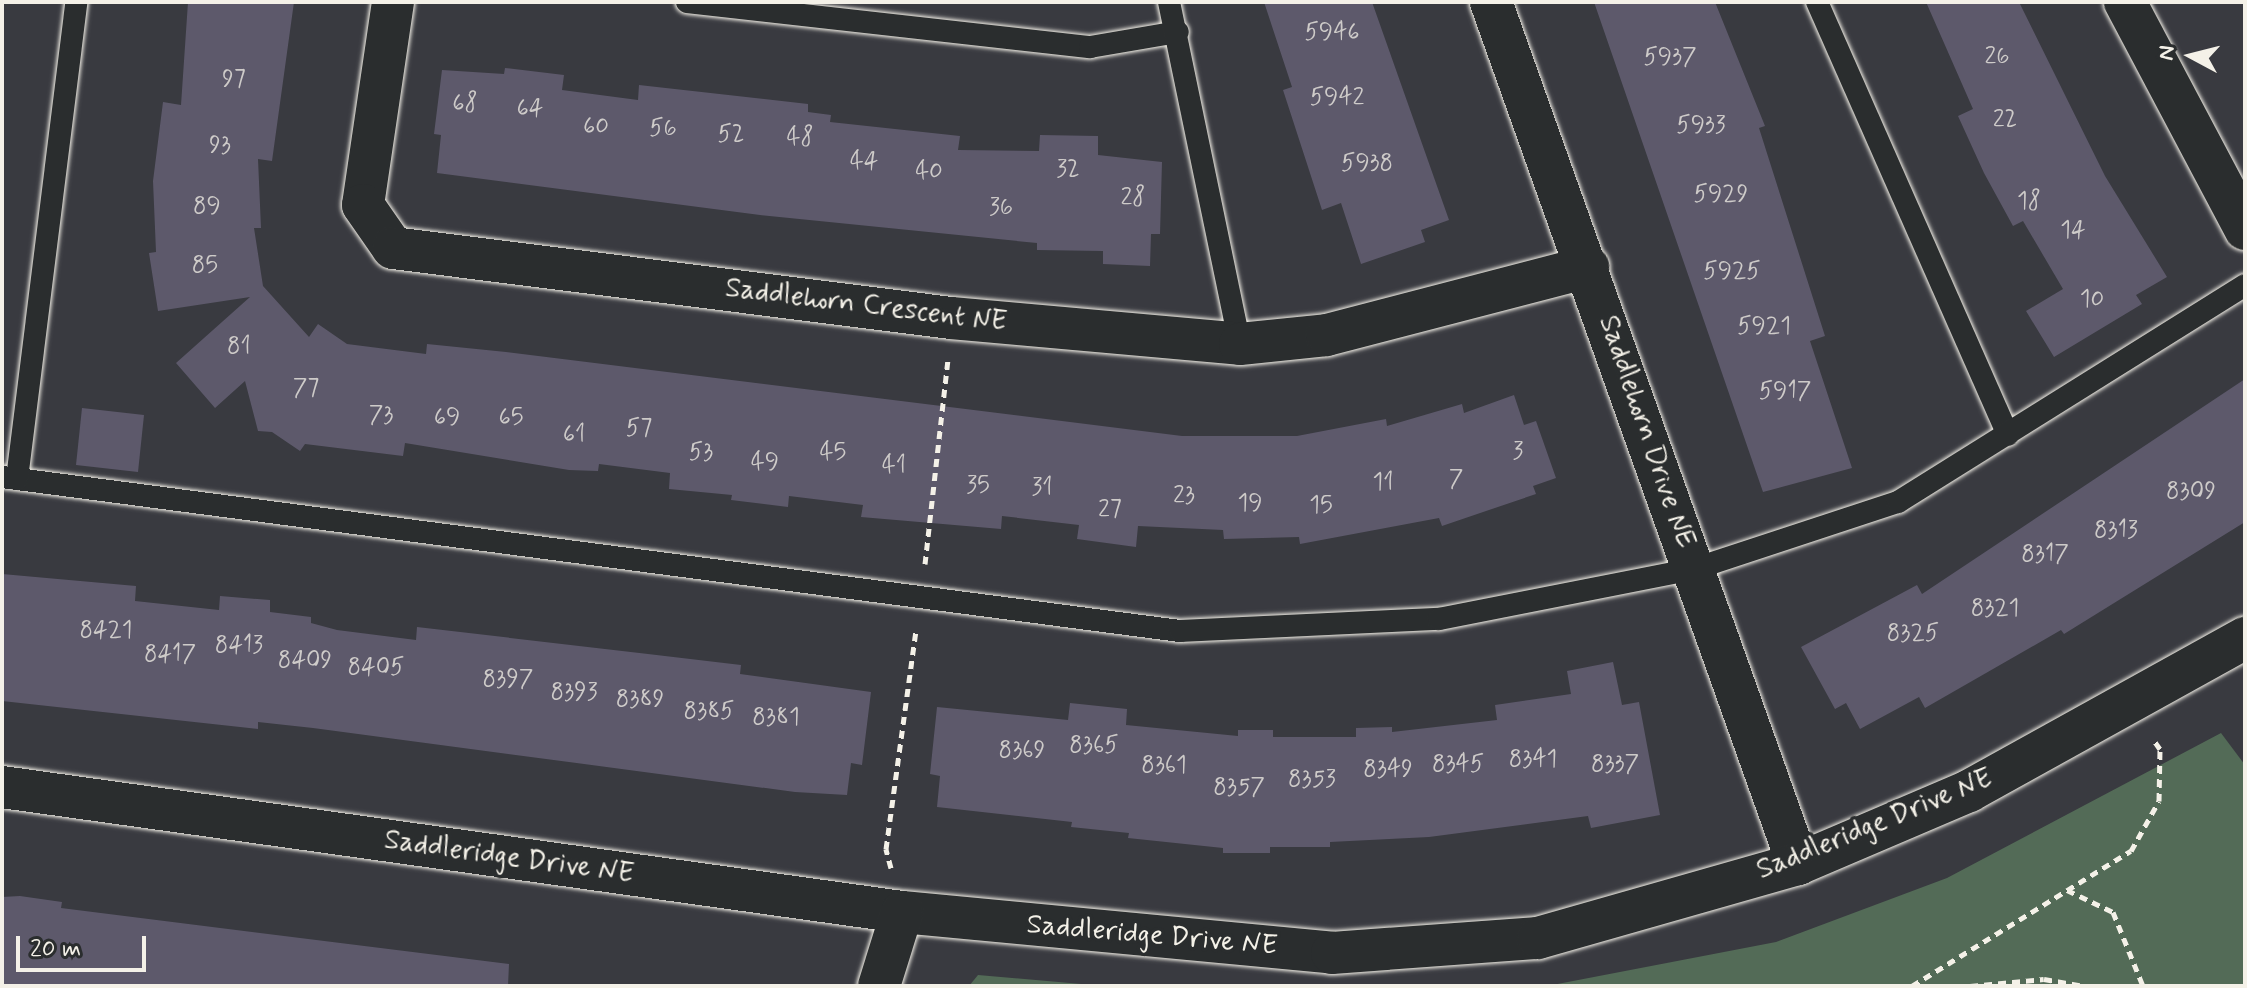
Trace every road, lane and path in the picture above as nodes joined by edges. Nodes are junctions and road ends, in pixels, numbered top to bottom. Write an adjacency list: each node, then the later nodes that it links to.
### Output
1 (76, 2): 14 (lane)
2 (393, 2): 12 (street, Saddlehorn Crescent NE)
3 (687, 2): 8 (lane)
4 (1169, 2): 8 (lane)
5 (1491, 2): 10 (street, Saddlehorn Drive NE)
6 (1817, 2): 13 (lane)
7 (2135, 6): 9 (street)
8 (1178, 32): 12 (lane)
9 (2245, 229)
10 (1588, 267): 12 (street, Saddlehorn Crescent NE); 15 (street, Saddlehorn Drive NE)
11 (2245, 285): 13 (lane)
12 (1240, 344)
13 (2008, 435): 15 (lane)
14 (10, 478): 15 (lane)
15 (1694, 569): 19 (street, Saddlehorn Drive NE)
16 (2245, 638): 17 (street, Saddleridge Drive NE)
17 (2129, 703): 19 (street, Saddleridge Drive NE); 20 (path)
18 (2, 787): 21 (street, Saddleridge Drive NE)
19 (1798, 864): 21 (street, Saddleridge Drive NE)
20 (2066, 889): 25 (path); 28 (path)
21 (902, 912): 22 (street)
22 (879, 986)
23 (954, 986): 24 (path)
24 (961, 986)
25 (1912, 986)
26 (1970, 986): 27 (path)
27 (2082, 986)
28 (2143, 986)

